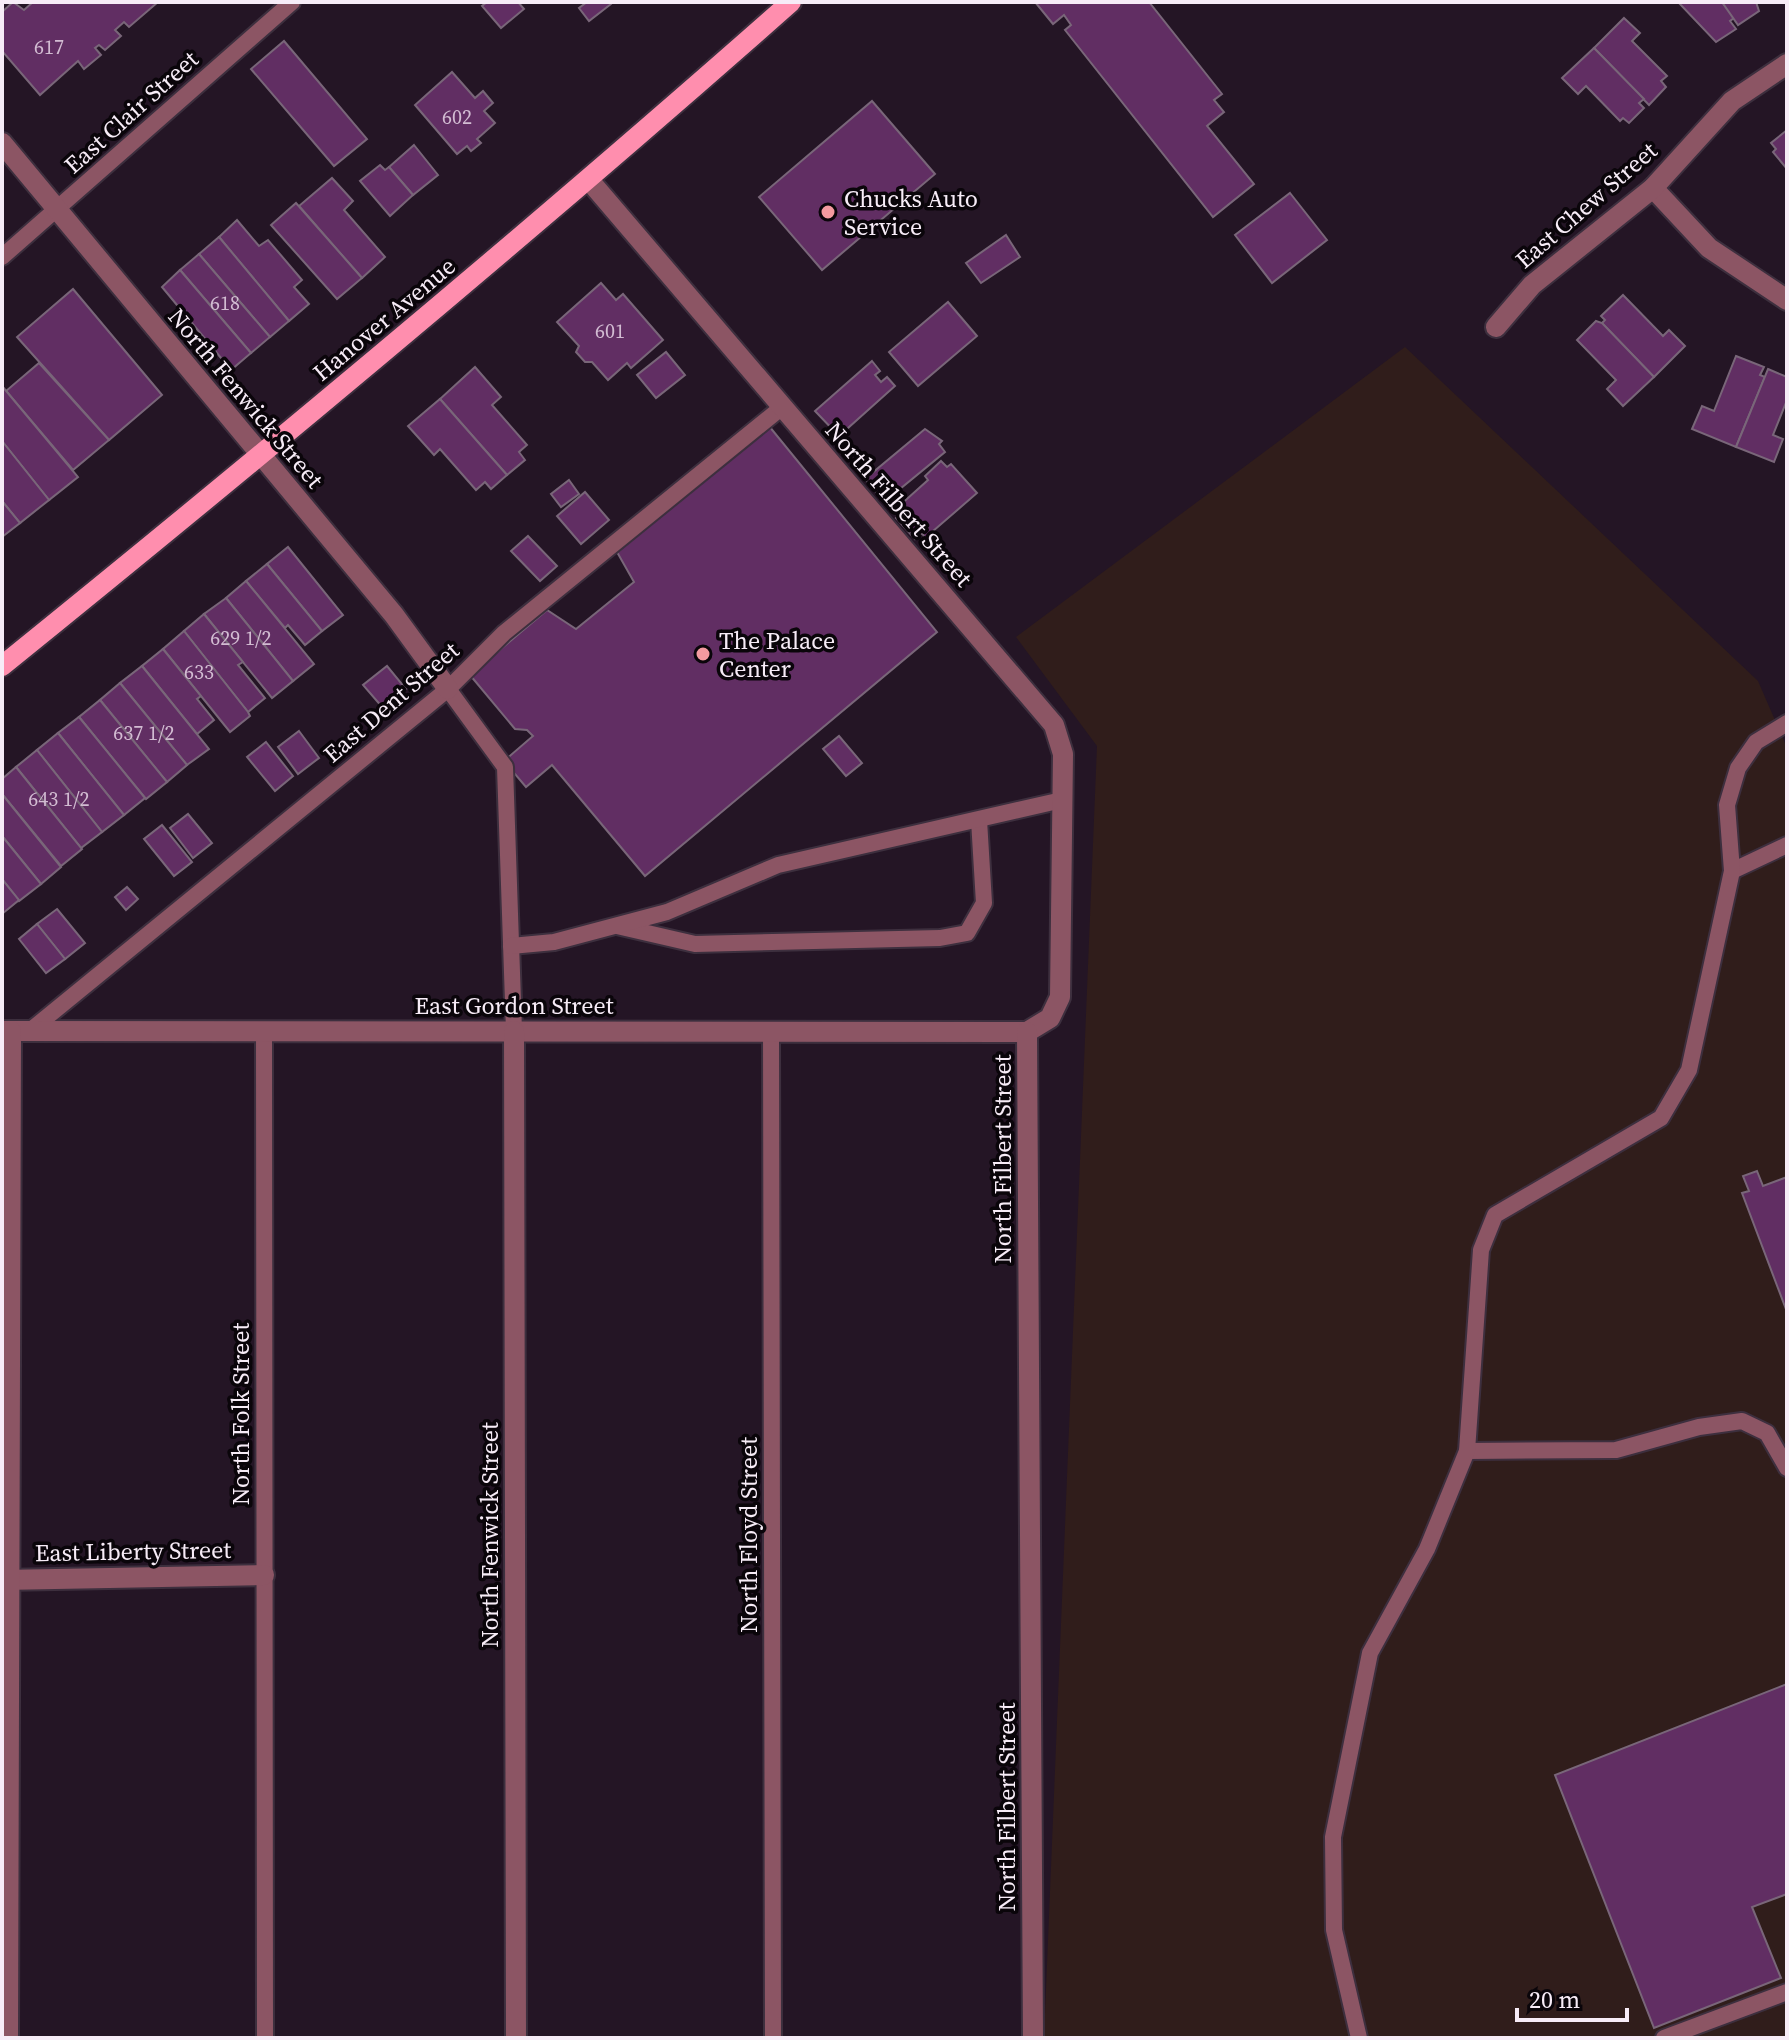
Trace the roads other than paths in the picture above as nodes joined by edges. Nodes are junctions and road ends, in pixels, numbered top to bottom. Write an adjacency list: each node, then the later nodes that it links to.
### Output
1 (292, 2): 7 (lane, East Clair Street)
2 (791, 2): 5 (main road, Hanover Avenue)
3 (1787, 64): 6 (street, East Chew Street)
4 (2, 143): 7 (street, North Fenwick Street)
5 (589, 180): 11 (street, North Filbert Street); 12 (main road, Hanover Avenue)
6 (1653, 188): 9 (street); 10 (street, East Chew Street)
7 (58, 211): 8 (lane, East Clair Street); 12 (street, North Fenwick Street)
8 (2, 257)
9 (1787, 300)
10 (1496, 327)
11 (781, 408): 14 (lane, East Dent Street); 16 (street, North Filbert Street)
12 (260, 456): 13 (main road, Hanover Avenue); 14 (street, North Fenwick Street)
13 (2, 666)
14 (448, 689): 21 (lane); 22 (lane, East Dent Street)
15 (1787, 723): 19 (lane)
16 (1062, 800): 17 (lane); 26 (street, North Filbert Street)
17 (979, 820): 20 (lane); 20 (lane)
18 (1787, 845): 19 (lane)
19 (1732, 871): 27 (lane)
20 (616, 926): 21 (lane)
21 (511, 946): 24 (lane)
22 (15, 1031): 23 (street, East Gordon Street); 30 (street)
23 (264, 1031): 24 (street, East Gordon Street); 29 (lane, North Folk Street)
24 (514, 1031): 25 (street, East Gordon Street); 34 (street, North Fenwick Street)
25 (771, 1031): 26 (street, East Gordon Street); 35 (lane, North Floyd Street)
26 (1027, 1032): 36 (street, North Filbert Street)
27 (1467, 1451): 28 (lane); 37 (lane)
28 (1787, 1468)
29 (264, 1575): 30 (street, East Liberty Street); 33 (lane, North Folk Street)
30 (6, 1580): 32 (street)
31 (1787, 1992): 38 (lane)
32 (8, 2038)
33 (265, 2038)
34 (516, 2038)
35 (773, 2038)
36 (1033, 2038)
37 (1359, 2038)
38 (1664, 2038)

